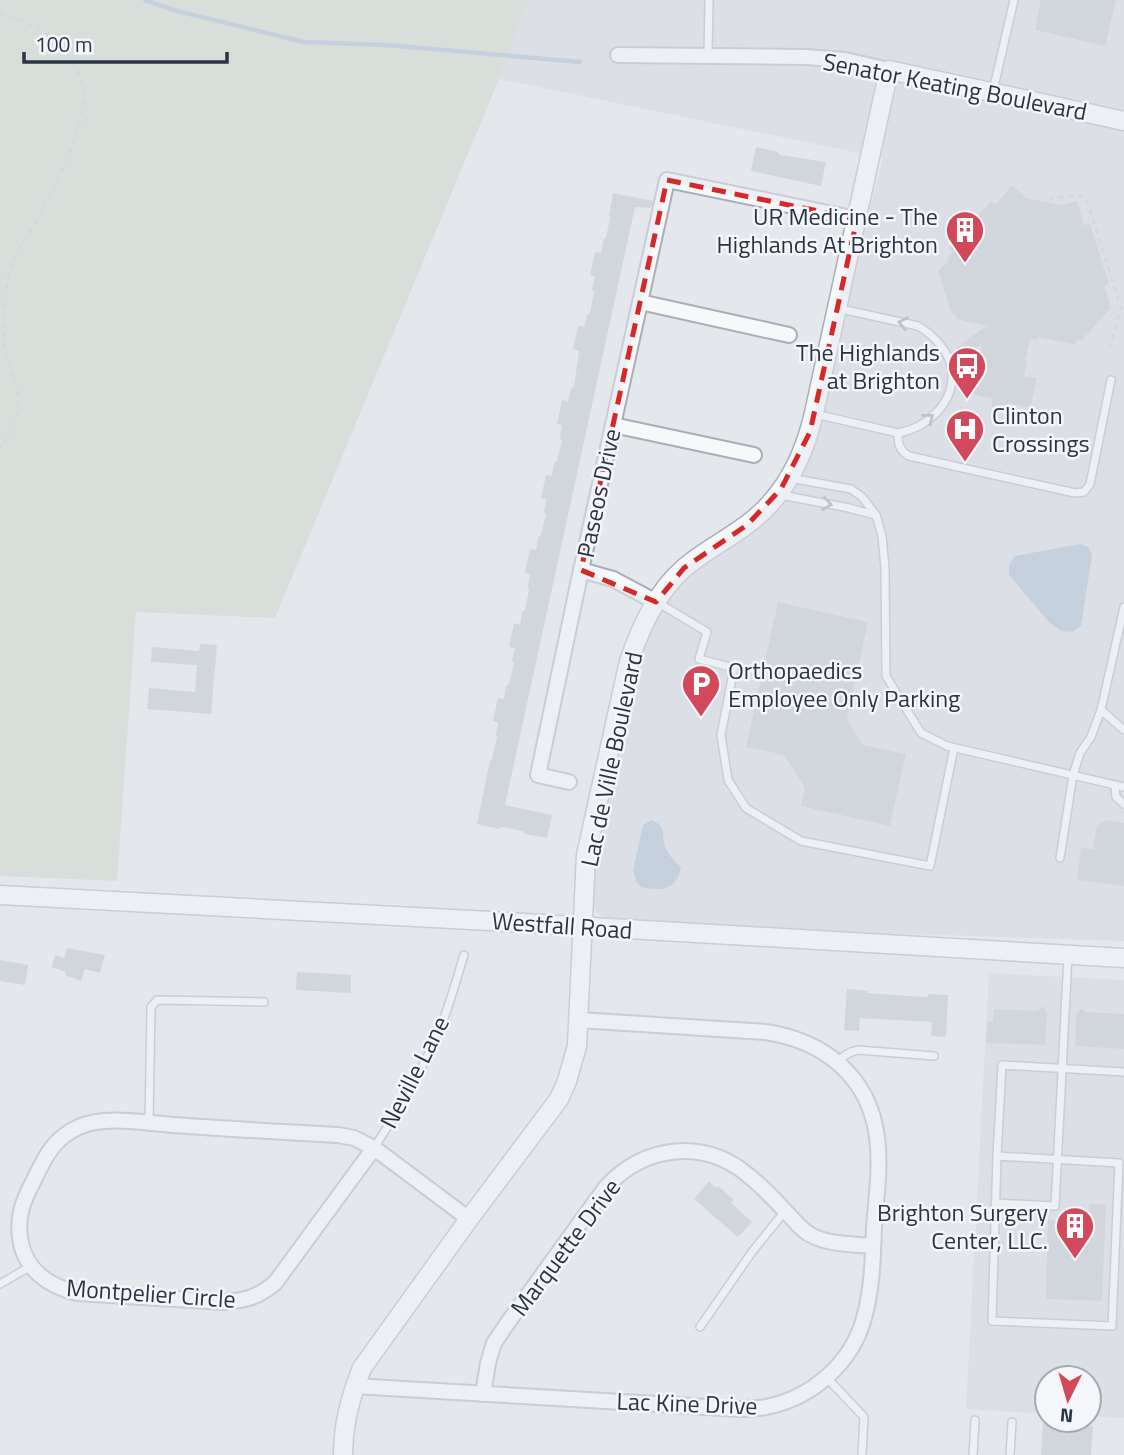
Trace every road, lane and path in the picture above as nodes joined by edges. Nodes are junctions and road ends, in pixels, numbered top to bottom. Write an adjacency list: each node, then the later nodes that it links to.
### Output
1 (709, 0): 5 (lane)
2 (1014, 0): 7 (lane)
3 (0, 13): 14 (path)
4 (618, 55): 5 (street, Senator Keating Boulevard)
5 (708, 56): 6 (street, Senator Keating Boulevard)
6 (889, 70): 7 (street, Senator Keating Boulevard); 10 (street, Lac de Ville Boulevard)
7 (993, 92): 8 (street, Senator Keating Boulevard)
8 (1124, 121)
9 (1049, 200): 15 (path)
10 (857, 219): 11 (street, Paseos Drive); 12 (street, Lac de Ville Boulevard)
11 (640, 302): 13 (street); 19 (street, Paseos Drive)
12 (837, 308): 18 (street, Lac de Ville Boulevard); 20 (lane, one-way to 12)
13 (789, 335)
14 (2, 340): 22 (path)
15 (1109, 351)
16 (1111, 380): 20 (lane)
17 (961, 406): 21 (path)
18 (814, 413): 20 (lane); 24 (street, Lac de Ville Boulevard)
19 (613, 425): 23 (street); 27 (street, Paseos Drive)
20 (898, 433)
21 (976, 448)
22 (0, 449)
23 (754, 455)
24 (789, 478): 25 (street, Lac de Ville Boulevard); 26 (lane)
25 (777, 494): 26 (lane, one-way to 26); 28 (street, Lac de Ville Boulevard)
26 (876, 516): 32 (lane)
27 (581, 570): 28 (street); 34 (street, Paseos Drive)
28 (656, 602): 32 (lane); 39 (street, Lac de Ville Boulevard)
29 (1124, 607): 30 (lane)
30 (1101, 710): 31 (lane); 33 (lane)
31 (1124, 730)
32 (954, 748): 33 (lane)
33 (1073, 775): 35 (lane); 37 (lane)
34 (569, 782)
35 (1120, 786): 36 (lane)
36 (1124, 804)
37 (1060, 858)
38 (0, 895): 39 (street, Westfall Road)
39 (583, 927): 41 (street, Westfall Road); 44 (street, Lac de Ville Boulevard)
40 (464, 955): 50 (lane, Neville Lane)
41 (1068, 955): 42 (street, Westfall Road); 47 (lane)
42 (1124, 958)
43 (264, 1002): 49 (lane)
44 (579, 1020): 46 (street, Lac Kine Drive); 55 (street, Lac de Ville Boulevard)
45 (933, 1056): 46 (lane)
46 (838, 1062): 56 (street, Lac Kine Drive)
47 (1062, 1069): 48 (lane); 51 (lane); 52 (lane)
48 (1124, 1072)
49 (149, 1124): 50 (street, Montpelier Circle); 57 (street, Montpelier Circle)
50 (374, 1148): 55 (street, Montpelier Circle); 57 (street, Montpelier Circle)
51 (997, 1156): 52 (lane); 53 (lane)
52 (1058, 1159): 53 (lane); 53 (lane)
53 (995, 1203)
54 (785, 1211): 56 (street, Marquette Drive); 59 (lane); 62 (street, Marquette Drive)
55 (469, 1219): 61 (street, Lac de Ville Boulevard)
56 (873, 1246): 60 (street, Lac Kine Drive)
57 (31, 1266): 58 (lane)
58 (0, 1284)
59 (700, 1327)
60 (826, 1377): 62 (street, Lac Kine Drive); 65 (lane)
61 (355, 1386): 62 (street, Lac Kine Drive); 66 (street, Lac de Ville Boulevard)
62 (483, 1394)
63 (975, 1420): 67 (lane)
64 (1012, 1422): 68 (lane)
65 (862, 1454)
66 (343, 1455)
67 (973, 1455)
68 (1010, 1455)

